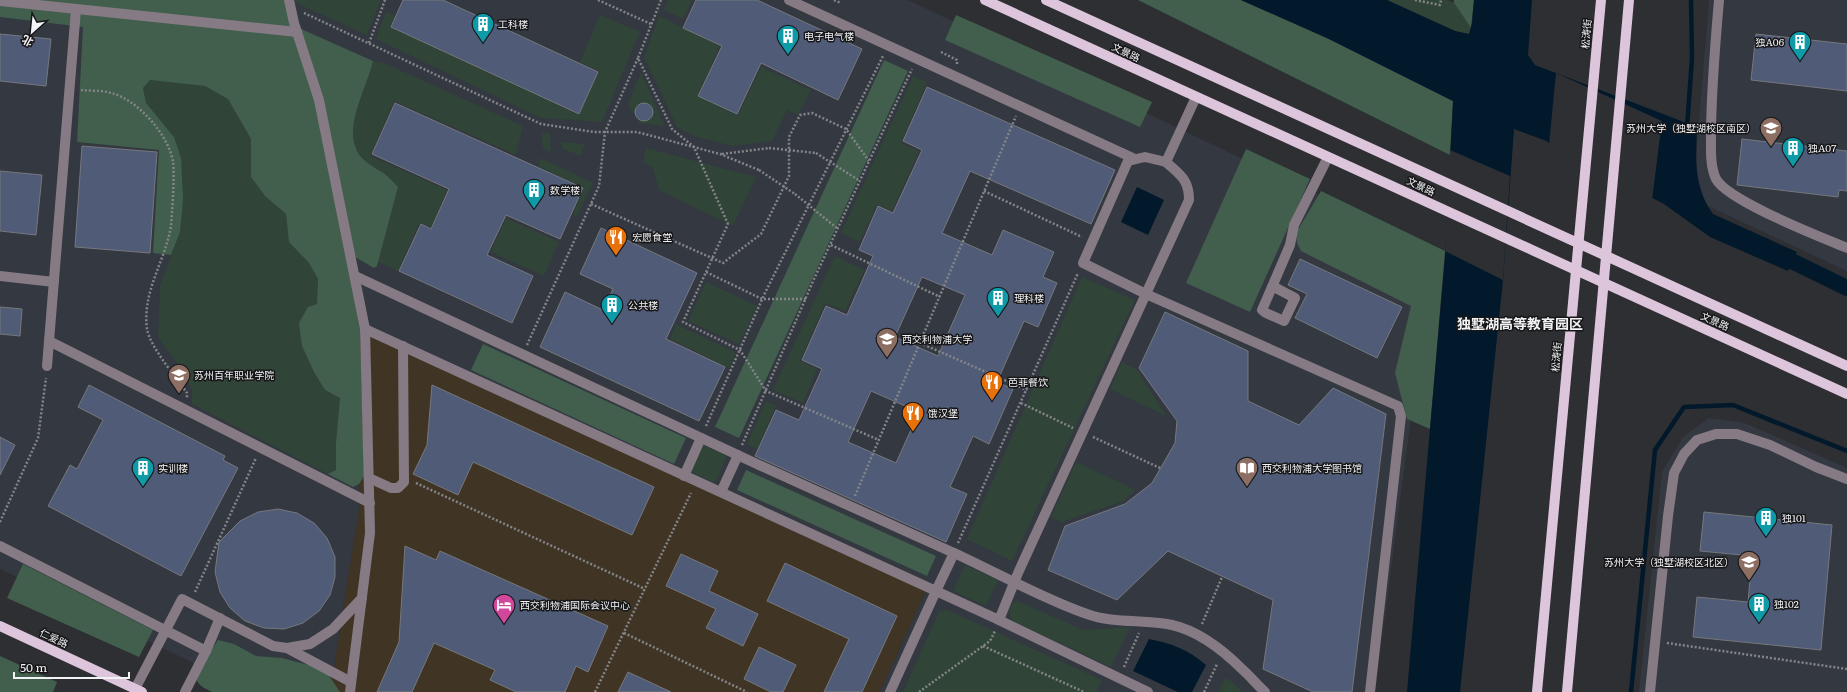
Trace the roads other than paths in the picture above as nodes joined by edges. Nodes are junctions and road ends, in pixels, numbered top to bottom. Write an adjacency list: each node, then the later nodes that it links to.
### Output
1 (789, 0): 13 (lane)
2 (985, 0): 11 (main road, 文景路)
3 (1046, 0): 15 (main road, 文景路)
4 (1601, 0): 15 (main road, 松涛街)
5 (1630, 0): 17 (main road)
6 (1719, 0): 16 (lane)
7 (0, 1): 9 (lane)
8 (290, 3): 10 (lane)
9 (76, 9): 10 (lane); 21 (lane)
10 (297, 32): 20 (lane)
11 (1196, 97): 12 (main road, 文景路); 14 (lane)
12 (1328, 157): 18 (main road, 文景路); 23 (lane)
13 (1135, 159): 14 (lane); 24 (lane)
14 (1166, 162): 24 (lane)
15 (1578, 244): 17 (main road, 文景路); 18 (main road, 松涛街)
16 (1847, 248)
17 (1606, 256): 22 (main road); 29 (main road, 文景路)
18 (1576, 270): 22 (main road, 文景路); 56 (main road, 松涛街)
19 (0, 276): 21 (lane)
20 (355, 276): 25 (lane); 31 (lane)
21 (54, 282): 26 (lane)
22 (1603, 283): 30 (main road, 文景路); 57 (main road)
23 (1272, 287)
24 (1146, 294): 40 (lane); 55 (lane)
25 (365, 329): 27 (lane); 34 (lane)
26 (49, 341): 28 (lane); 37 (lane)
27 (402, 346): 33 (lane); 34 (lane)
28 (48, 366)
29 (1847, 366)
30 (1847, 394)
31 (701, 438): 32 (lane); 33 (lane)
32 (738, 455): 36 (lane); 39 (lane)
33 (684, 476): 36 (lane)
34 (369, 478): 37 (lane)
35 (1847, 479): 58 (lane)
36 (721, 492): 41 (lane)
37 (370, 503): 42 (lane)
38 (0, 546): 46 (lane)
39 (954, 553): 40 (lane); 41 (lane)
40 (1015, 581): 44 (lane); 54 (lane)
41 (936, 591): 44 (lane); 52 (lane)
42 (362, 598): 47 (lane); 49 (lane)
43 (220, 618): 46 (lane); 47 (lane); 48 (lane)
44 (999, 620): 53 (lane)
45 (0, 626): 50 (main road, 仁爱路)
46 (166, 630): 48 (lane); 50 (lane)
47 (287, 648): 49 (lane)
48 (206, 651): 51 (lane)
49 (350, 687)
50 (139, 690)
51 (185, 692)
52 (890, 692)
53 (1148, 692)
54 (1264, 692)
55 (1370, 692)
56 (1537, 692)
57 (1567, 692)
58 (1650, 692)

